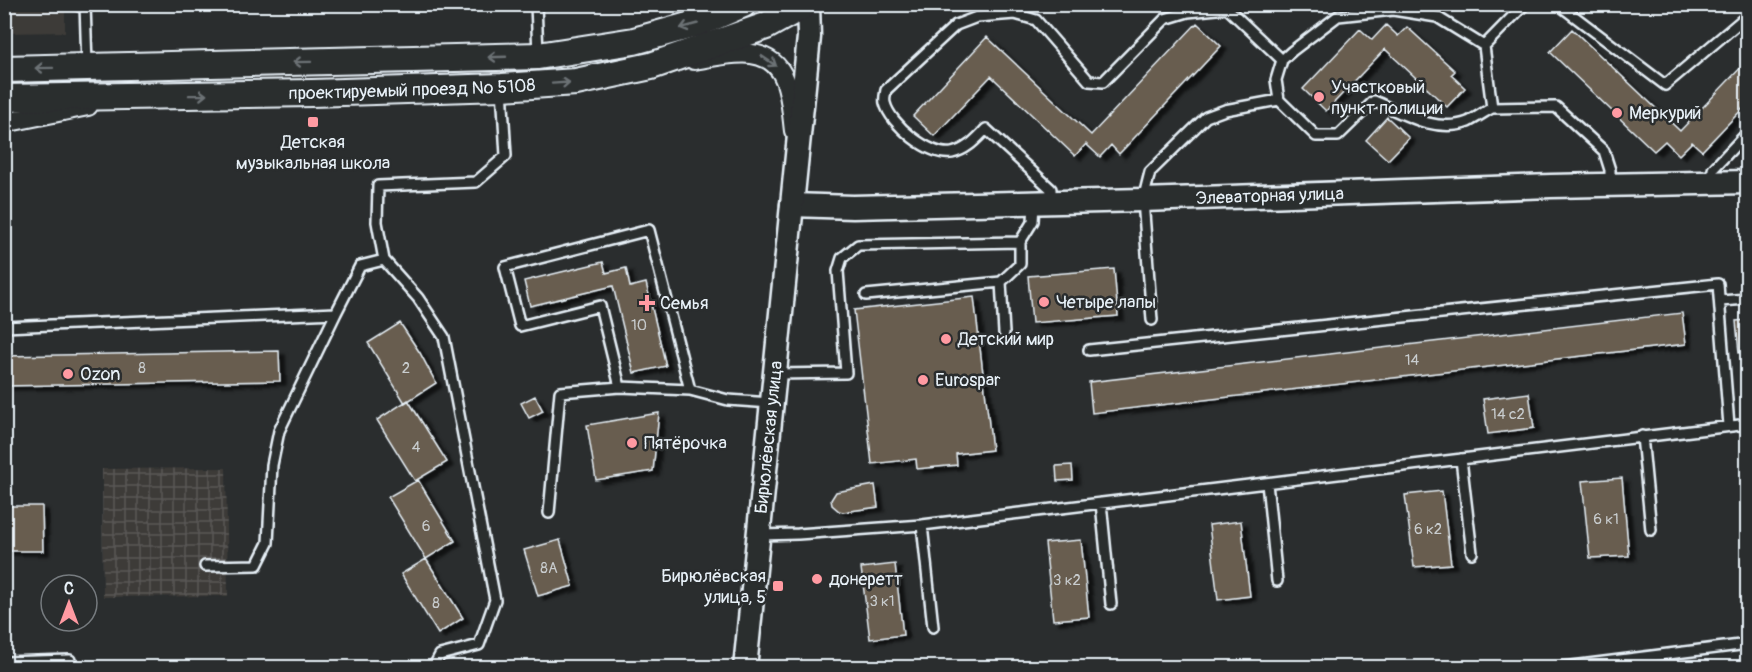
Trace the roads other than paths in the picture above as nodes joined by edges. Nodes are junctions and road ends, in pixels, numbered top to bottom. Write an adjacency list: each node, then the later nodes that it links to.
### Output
1 (74, 4): 7 (lane)
2 (536, 4): 10 (lane)
3 (743, 4): 10 (main road, проектируемый проезд № 5108, one-way to 10)
4 (807, 4): 12 (main road, проектируемый проезд № 5108); 22 (street, Бирюлёвская улица)
5 (1525, 4): 9 (lane)
6 (1558, 4): 8 (lane)
7 (85, 6): 13 (lane)
8 (1748, 15)
9 (1484, 46): 11 (lane); 19 (lane)
10 (538, 56): 13 (main road, проектируемый проезд № 5108, one-way to 13)
11 (1282, 60): 18 (lane); 27 (lane)
12 (651, 66): 15 (main road, проектируемый проезд № 5108, one-way to 12); 22 (street, one-way to 22)
13 (87, 67): 14 (main road, проектируемый проезд № 5108, one-way to 14)
14 (4, 69)
15 (502, 87): 16 (main road, проектируемый проезд № 5108, one-way to 15); 30 (lane)
16 (140, 96): 17 (main road, проектируемый проезд № 5108); 20 (street)
17 (4, 98)
18 (1279, 100): 19 (lane); 26 (lane)
19 (1492, 108): 25 (lane)
20 (4, 123)
21 (1748, 132): 24 (lane)
22 (797, 153): 28 (street, Бирюлёвская улица)
23 (1748, 182): 24 (street, Элеваторная улица)
24 (1713, 183): 25 (street, Элеваторная улица)
25 (1610, 185): 26 (street, Элеваторная улица)
26 (1143, 200): 27 (street, Элеваторная улица); 36 (lane)
27 (1042, 202): 28 (street, Элеваторная улица); 29 (lane)
28 (792, 205): 40 (street, Бирюлёвская улица)
29 (1020, 242): 31 (lane); 40 (lane)
30 (384, 260): 35 (lane); 62 (lane)
31 (1001, 282): 32 (lane); 38 (lane)
32 (866, 296)
33 (1748, 299): 34 (lane)
34 (1720, 301): 39 (lane); 45 (lane)
35 (336, 313): 37 (lane); 55 (lane)
36 (1152, 320)
37 (4, 327)
38 (1004, 333)
39 (1089, 350)
40 (775, 374): 43 (street, Бирюлёвская улица)
41 (620, 387): 42 (lane); 42 (lane); 50 (lane)
42 (690, 390): 43 (lane)
43 (772, 403): 53 (street, Бирюлёвская улица)
44 (1748, 424): 45 (lane)
45 (1729, 426): 46 (lane)
46 (1642, 436): 47 (lane); 52 (lane)
47 (1461, 459): 48 (lane); 54 (lane)
48 (1267, 483): 49 (lane); 56 (lane)
49 (1101, 503): 51 (lane); 57 (lane)
50 (549, 513)
51 (922, 525): 53 (lane); 58 (lane)
52 (1652, 530)
53 (758, 535): 63 (street, Бирюлёвская улица)
54 (1472, 553)
55 (205, 566)
56 (1277, 581)
57 (1112, 604)
58 (933, 627)
59 (1748, 644): 64 (lane)
60 (4, 662): 61 (lane)
61 (71, 668)
62 (433, 668)
63 (745, 668)
64 (1556, 668)

